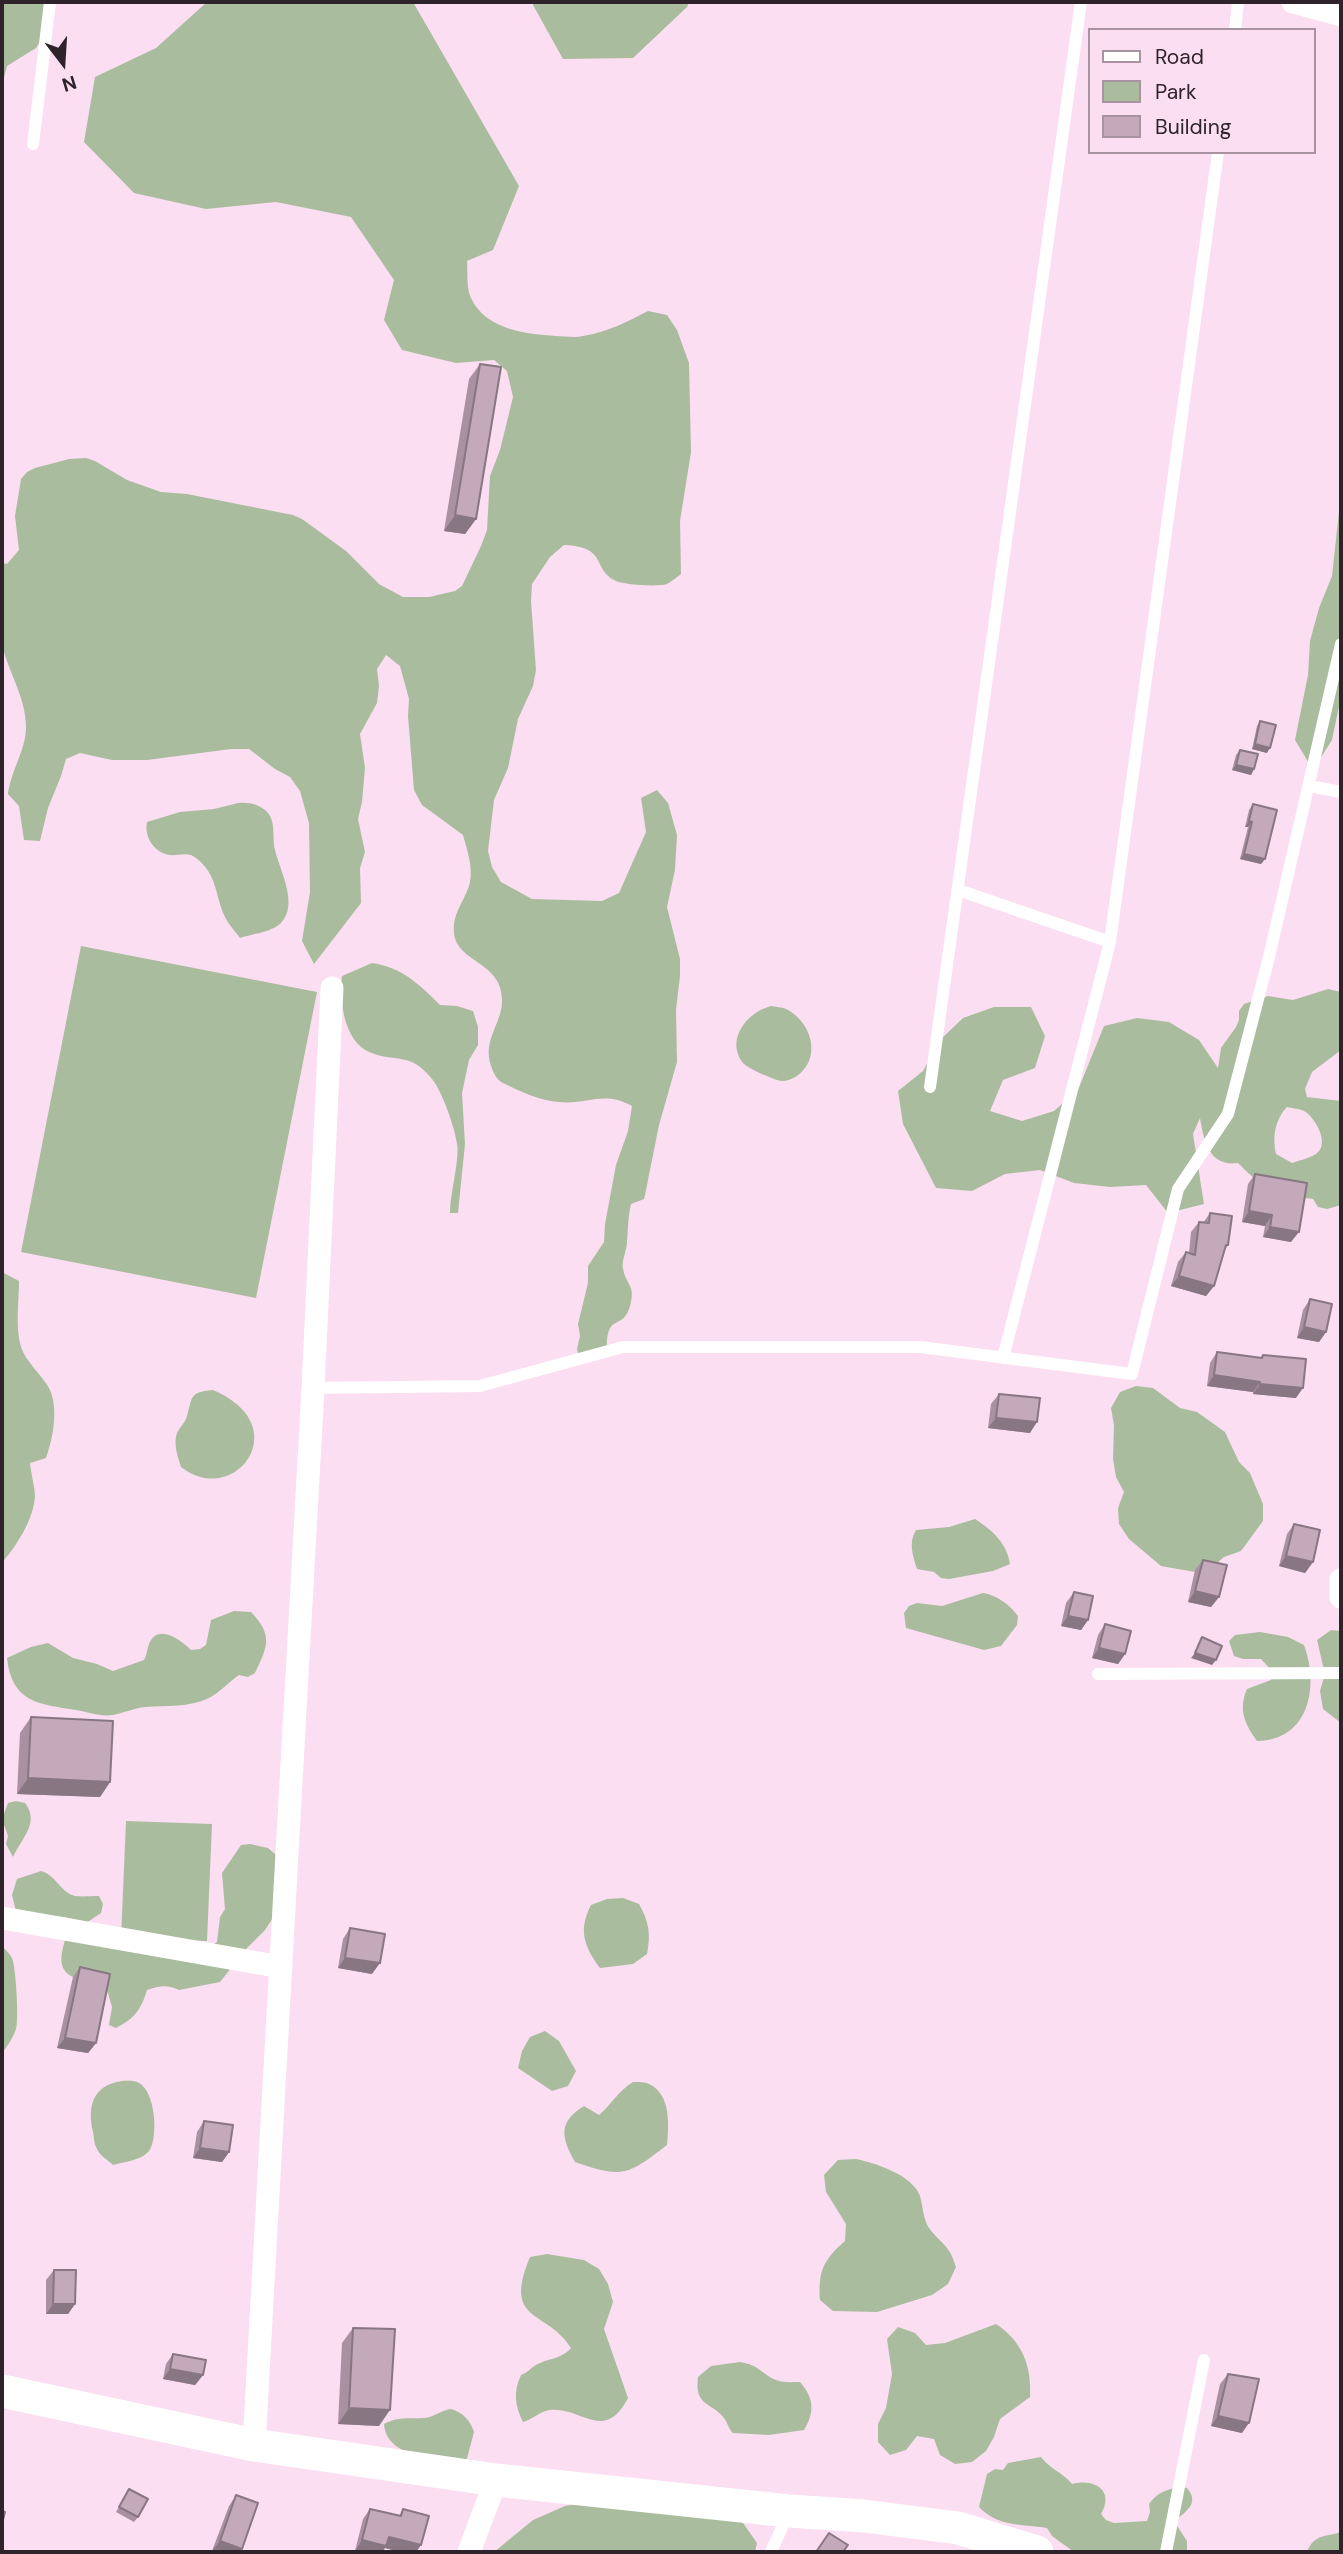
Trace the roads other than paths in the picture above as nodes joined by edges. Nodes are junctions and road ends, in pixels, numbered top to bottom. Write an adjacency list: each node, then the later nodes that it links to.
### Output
1 (50, 2): 7 (lane)
2 (1081, 2): 12 (lane)
3 (1238, 2): 6 (lane)
4 (1293, 2): 5 (street)
5 (1341, 15)
6 (1235, 28)
7 (33, 144)
8 (1218, 154): 13 (lane)
9 (1341, 644): 10 (lane)
10 (1309, 786): 11 (lane); 16 (lane)
11 (1341, 792)
12 (958, 890): 13 (lane); 15 (lane)
13 (1110, 942): 16 (lane)
14 (332, 988): 17 (street)
15 (930, 1087)
16 (1003, 1358): 17 (lane)
17 (313, 1388): 23 (street)
18 (1341, 1580): 19 (street)
19 (1341, 1597)
20 (1341, 1673): 21 (lane)
21 (1098, 1674)
22 (2, 1917): 23 (street)
23 (281, 1967): 26 (street)
24 (1204, 2360): 32 (lane)
25 (2, 2391): 26 (street)
26 (254, 2445): 27 (street)
27 (496, 2480): 28 (street); 29 (street)
28 (789, 2511): 30 (lane); 31 (street)
29 (469, 2552)
30 (771, 2552)
31 (1037, 2552)
32 (1166, 2552)

